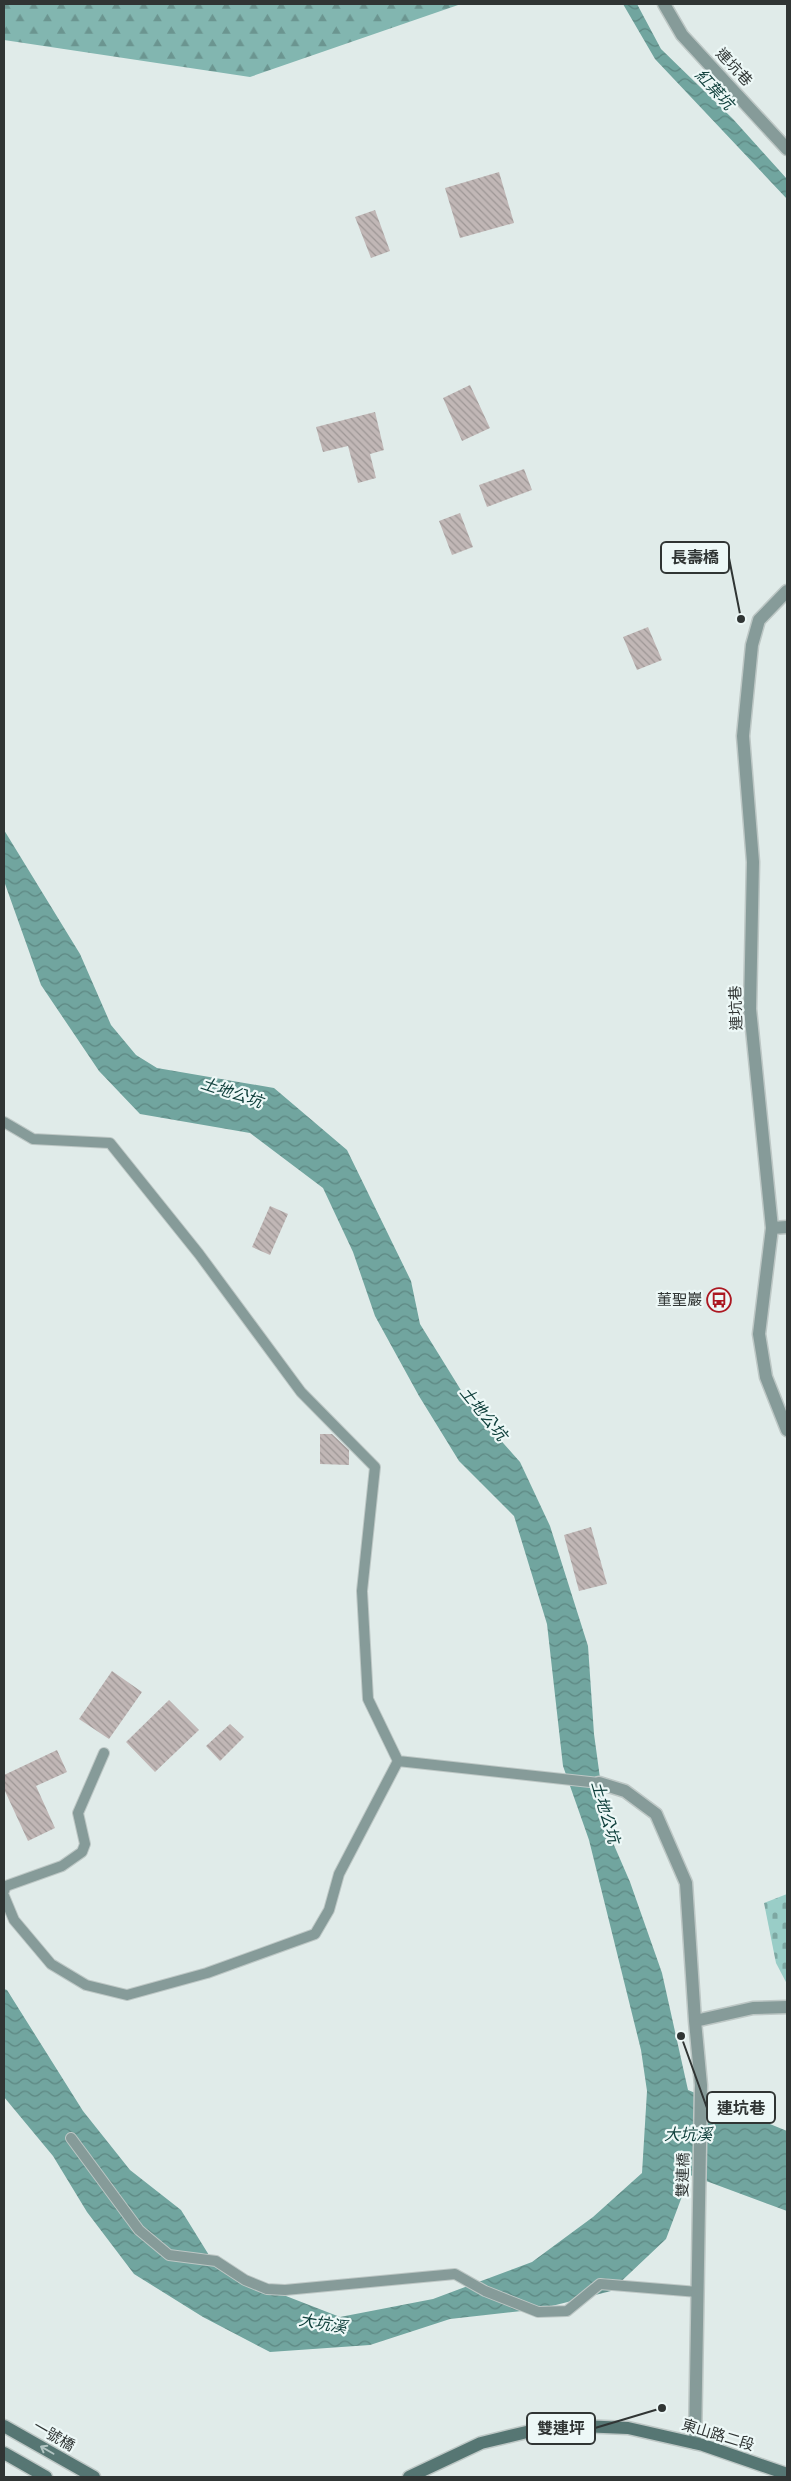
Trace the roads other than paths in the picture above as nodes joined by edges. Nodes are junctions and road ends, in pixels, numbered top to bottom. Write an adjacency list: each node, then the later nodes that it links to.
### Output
1 (664, 4): 2 (street, 連坑巷)
2 (787, 149)
3 (787, 591): 6 (street, 連坑巷)
4 (4, 1122): 9 (lane)
5 (787, 1227): 6 (street)
6 (772, 1228): 7 (street, 連坑巷)
7 (787, 1430)
8 (104, 1753): 11 (lane)
9 (398, 1761): 10 (lane); 12 (lane)
10 (599, 1783): 14 (street)
11 (4, 1891)
12 (4, 1896)
13 (787, 2007): 14 (street)
14 (695, 2021): 16 (street, 雙連橋)
15 (72, 2138): 16 (lane)
16 (698, 2292): 18 (street)
17 (4, 2426): 21 (main road, 一號橋, one-way to 17)
18 (695, 2443): 20 (main road, 東山路二段); 23 (main road, 東山路二段)
19 (4, 2452): 22 (main road)
20 (787, 2474)
21 (92, 2476)
22 (46, 2477)
23 (410, 2477)

